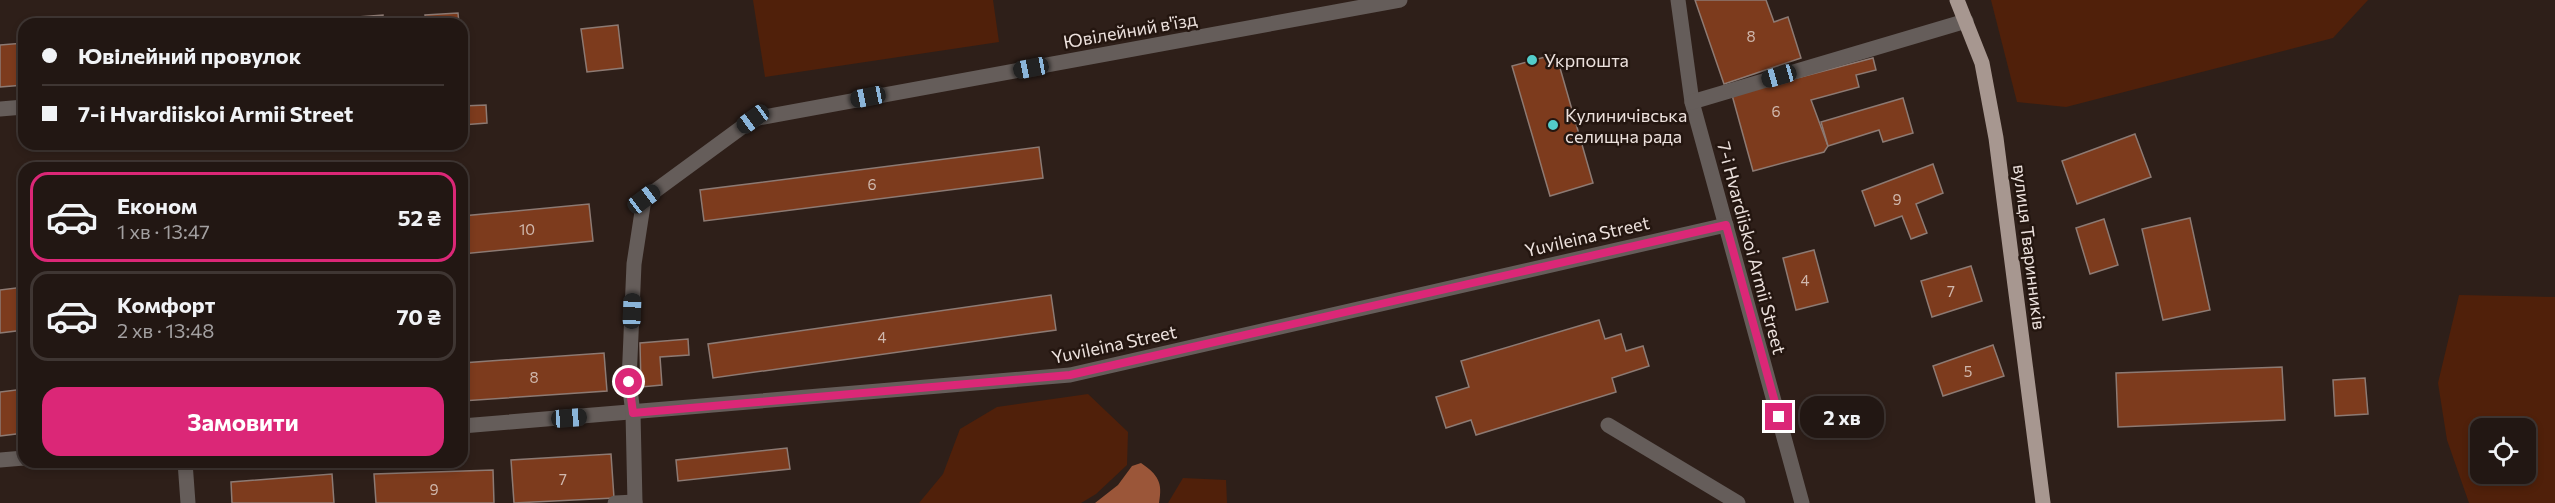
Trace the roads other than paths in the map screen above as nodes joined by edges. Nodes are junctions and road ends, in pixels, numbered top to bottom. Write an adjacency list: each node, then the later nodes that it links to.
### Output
1 (1400, 0): 9 (street, Ювілейний в'їзд)
2 (1678, 0): 5 (street, 7-i Hvardiiskoi Armii Street)
3 (1957, 0): 4 (main road, вулиця Тваринників)
4 (1966, 21): 5 (street); 20 (main road, вулиця Тваринників)
5 (1692, 102): 8 (street, 7-i Hvardiiskoi Armii Street)
6 (18, 108): 7 (street)
7 (0, 109)
8 (1726, 225): 9 (street, Yuvileina Street); 19 (street, 7-i Hvardiiskoi Armii Street)
9 (633, 413): 11 (street, Yuvileina Street); 15 (street)
10 (1608, 425): 18 (street)
11 (468, 426)
12 (18, 458): 13 (street)
13 (0, 460)
14 (185, 468): 16 (street)
15 (635, 502): 17 (street)
16 (188, 503)
17 (615, 503)
18 (1738, 503)
19 (1802, 503)
20 (2043, 503)

